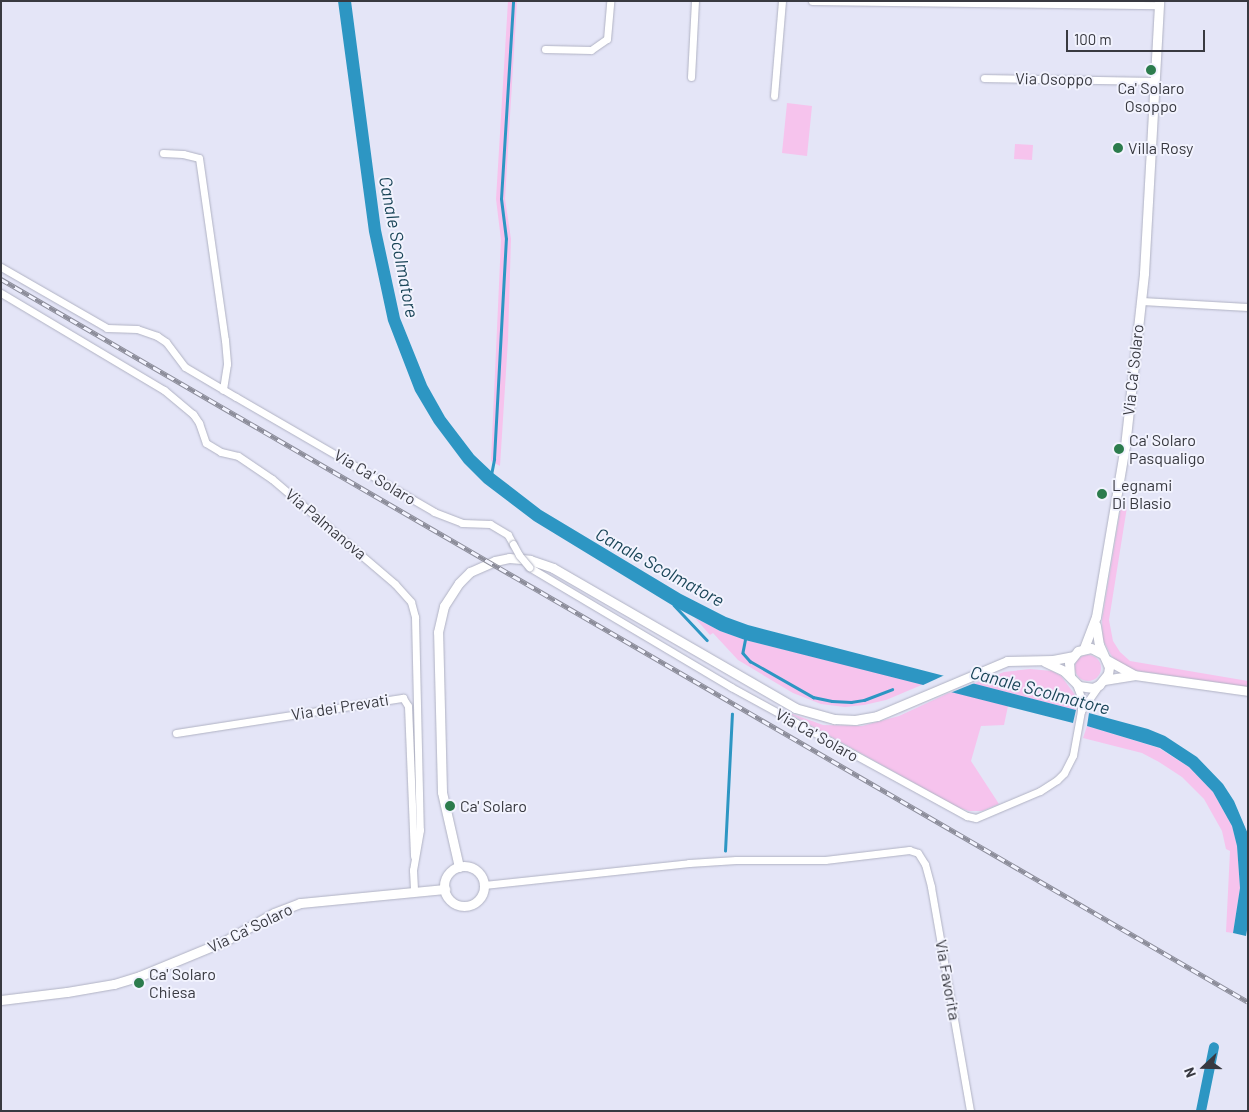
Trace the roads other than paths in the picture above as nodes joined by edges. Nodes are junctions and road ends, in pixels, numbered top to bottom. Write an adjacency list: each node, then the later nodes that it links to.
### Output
1 (610, 1): 6 (street)
2 (696, 1): 7 (street)
3 (782, 1): 10 (street)
4 (812, 1): 5 (street)
5 (1158, 3): 9 (street, Via Ca' Solaro)
6 (545, 49)
7 (691, 77)
8 (984, 78): 9 (street, Via Osoppo)
9 (1153, 81): 14 (street, Via Ca' Solaro)
10 (774, 96)
11 (163, 153): 16 (street)
12 (1, 267): 16 (street, Via Ca' Solaro)
13 (1, 292): 28 (street, Via Palmanova)
14 (1141, 300): 15 (street, Via Ca' Solaro); 17 (street, Via Ca' Solaro)
15 (1248, 307)
16 (223, 390): 26 (street, Via Ca' Solaro, bridge)
17 (1096, 617): 18 (street, Via Ca' Solaro); 20 (street, Via Ca' Solaro)
18 (1084, 648): 19 (street, Via Ca' Solaro); 20 (street)
19 (1073, 656): 21 (street, Via Ca' Solaro); 23 (street, Via Ca' Solaro)
20 (1105, 657): 22 (street); 24 (street, Via Ca' Solaro)
21 (1040, 660): 23 (street, Via Ca' Solaro); 29 (street, Via Ca' Solaro)
22 (1134, 675): 24 (street); 25 (street)
23 (1073, 680): 24 (street, Via Ca' Solaro); 26 (street, Via Ca' Solaro)
24 (1102, 683): 26 (street, Via Ca' Solaro)
25 (1248, 691)
26 (1081, 711)
27 (176, 733): 28 (street, Via dei Prevati)
28 (415, 859): 32 (street, Via Palmanova)
29 (459, 867): 30 (street); 31 (street)
30 (484, 885): 31 (street); 34 (street, Via Favorita)
31 (444, 889): 32 (street, Via Ca' Solaro)
32 (414, 891): 33 (street, Via Ca' Solaro)
33 (1, 1000)
34 (970, 1111)

